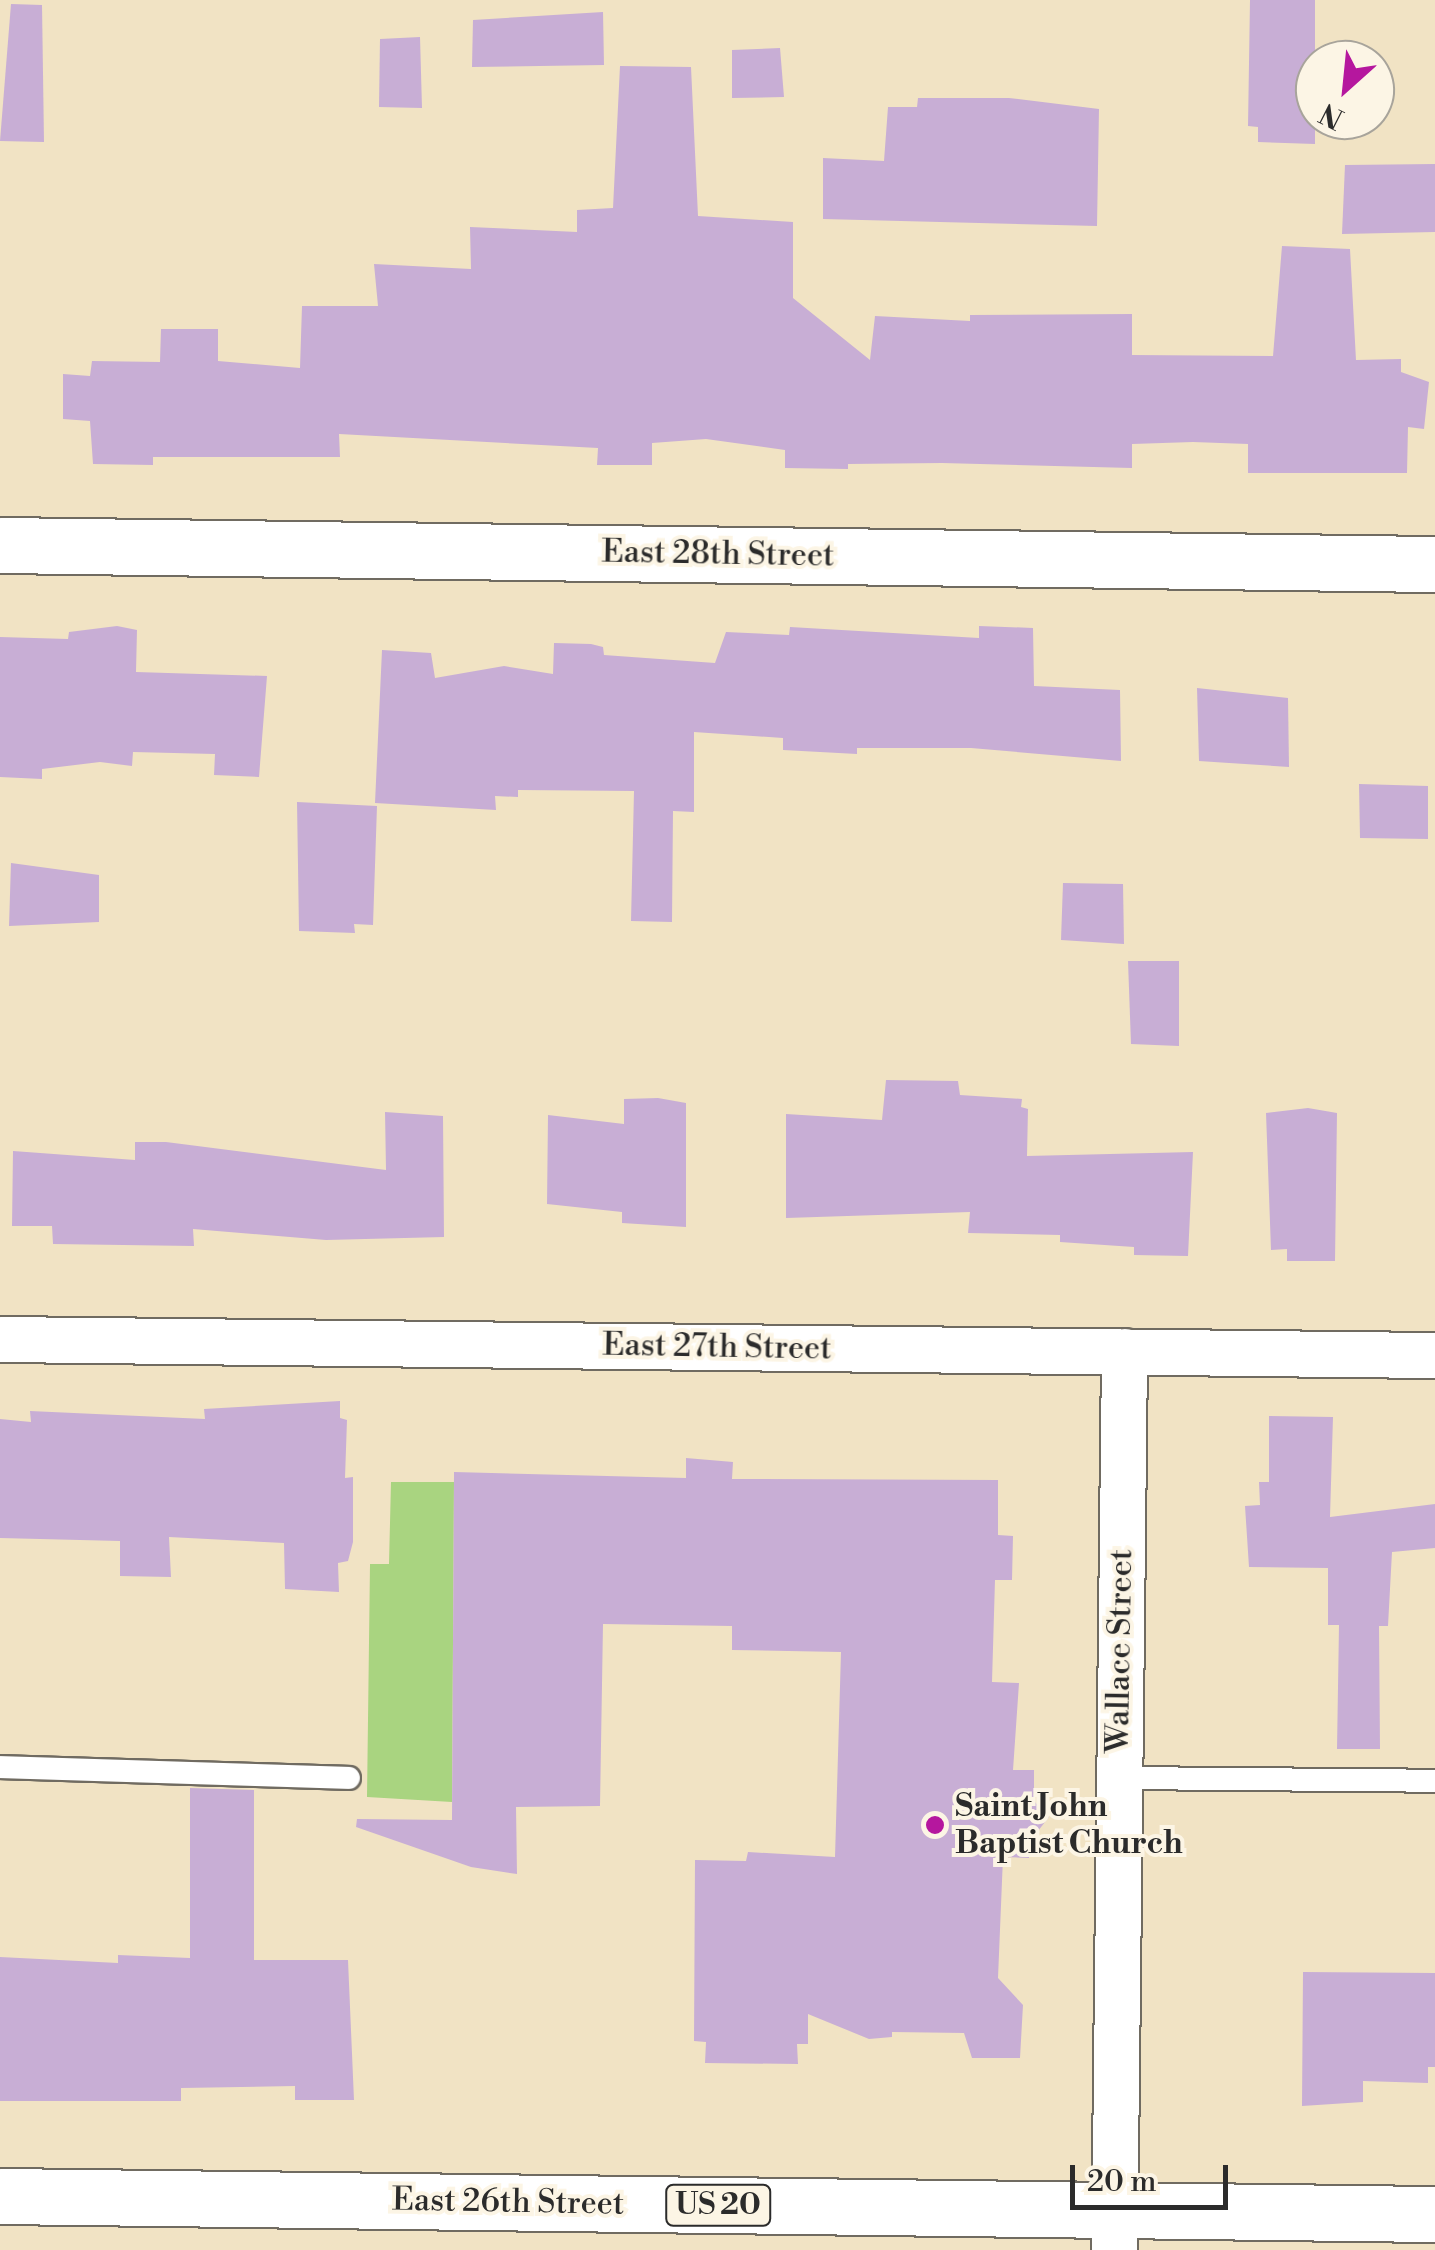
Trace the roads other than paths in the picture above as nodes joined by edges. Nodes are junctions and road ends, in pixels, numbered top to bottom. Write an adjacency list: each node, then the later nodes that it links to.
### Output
1 (0, 545): 2 (main road, East 28th Street)
2 (1435, 564)
3 (0, 1339): 4 (street, East 27th Street)
4 (1124, 1351): 5 (street, East 27th Street); 8 (street, Wallace Street)
5 (1435, 1354)
6 (0, 1767): 7 (lane)
7 (349, 1778)
8 (1119, 1778): 9 (lane); 12 (street, Wallace Street)
9 (1435, 1782)
10 (0, 2196): 12 (main road, East 26th Street / US 20)
11 (1435, 2214): 12 (main road, East 26th Street / US 20)
12 (1114, 2230)

